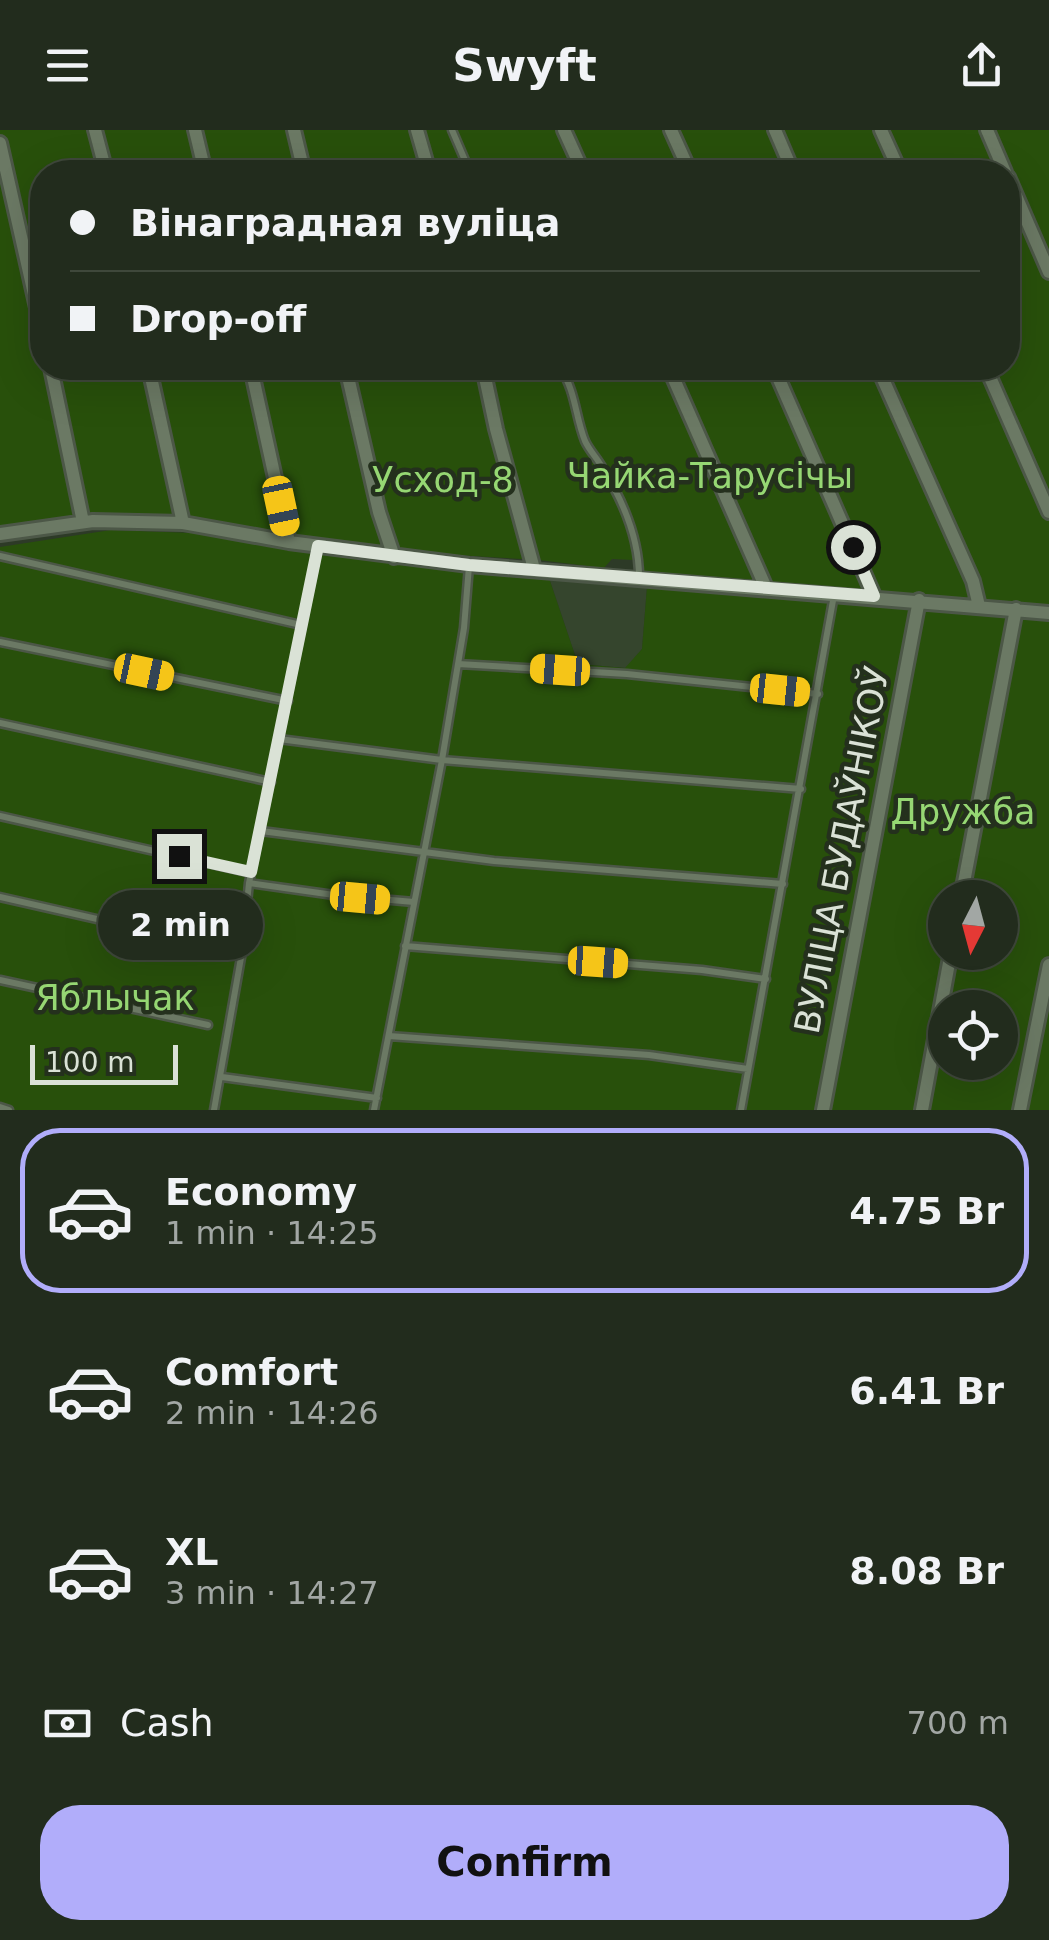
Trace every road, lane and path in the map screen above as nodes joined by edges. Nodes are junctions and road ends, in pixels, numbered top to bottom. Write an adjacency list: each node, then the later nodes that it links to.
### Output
1 (95, 130): 12 (street)
2 (195, 130): 13 (street)
3 (294, 130): 14 (street)
4 (416, 130): 15 (street)
5 (452, 130): 16 (lane)
6 (564, 130): 17 (street)
7 (671, 130): 18 (street)
8 (775, 130): 19 (street)
9 (882, 130): 20 (street)
10 (987, 130): 21 (street)
11 (0, 143): 24 (street)
12 (103, 160)
13 (202, 160)
14 (301, 160)
15 (425, 160)
16 (465, 160)
17 (577, 160)
18 (685, 160)
19 (788, 160)
20 (895, 160)
21 (1000, 160)
22 (1020, 207): 23 (street)
23 (1049, 272)
24 (30, 277)
25 (54, 380): 36 (street)
26 (152, 380): 37 (street)
27 (254, 380): 39 (street)
28 (349, 380): 42 (street)
29 (487, 380): 44 (street)
30 (566, 380): 45 (lane)
31 (674, 380): 46 (street)
32 (779, 380): 48 (street)
33 (883, 380): 50 (street)
34 (991, 380): 35 (street)
35 (1049, 512)
36 (84, 522): 37 (street); 38 (street)
37 (183, 523): 39 (street)
38 (0, 534)
39 (289, 542): 40 (street)
40 (318, 546): 42 (street); 53 (lane)
41 (0, 556): 53 (lane)
42 (394, 556): 43 (street)
43 (469, 565): 44 (street); 55 (lane)
44 (534, 568): 45 (street)
45 (638, 578): 46 (street)
46 (766, 588): 47 (street)
47 (835, 594): 48 (street); 56 (lane)
48 (874, 596): 49 (street)
49 (920, 600): 50 (street); 88 (street, ВУЛІЦА БУДАЎНІКОЎ)
50 (979, 606): 51 (street)
51 (1016, 610): 52 (street); 67 (street)
52 (1049, 613)
53 (302, 625): 57 (lane)
54 (0, 642): 57 (lane)
55 (458, 664): 56 (lane); 60 (lane)
56 (818, 694): 62 (lane)
57 (288, 702): 59 (lane)
58 (0, 723): 61 (lane)
59 (279, 738): 60 (lane); 61 (lane)
60 (442, 760): 62 (lane); 65 (lane)
61 (270, 782): 64 (lane)
62 (801, 788): 69 (lane)
63 (0, 816): 66 (lane)
64 (261, 830): 65 (lane); 66 (lane)
65 (424, 852): 69 (lane); 71 (lane)
66 (251, 872): 68 (lane)
67 (964, 880)
68 (249, 883): 71 (lane); 73 (lane)
69 (784, 884): 76 (lane)
70 (0, 898): 73 (lane)
71 (414, 902): 72 (lane)
72 (406, 946): 76 (lane); 79 (lane)
73 (242, 952): 81 (lane)
74 (1049, 965): 90 (street)
75 (948, 970): 89 (street)
76 (766, 979): 80 (lane)
77 (0, 980): 78 (lane)
78 (208, 1025)
79 (389, 1036): 80 (lane); 82 (lane)
80 (748, 1069): 87 (lane)
81 (222, 1076): 82 (lane); 85 (lane)
82 (377, 1098): 86 (lane)
83 (0, 1107): 84 (lane)
84 (9, 1110)
85 (214, 1110)
86 (374, 1110)
87 (741, 1110)
88 (823, 1110)
89 (922, 1110)
90 (1020, 1110)

